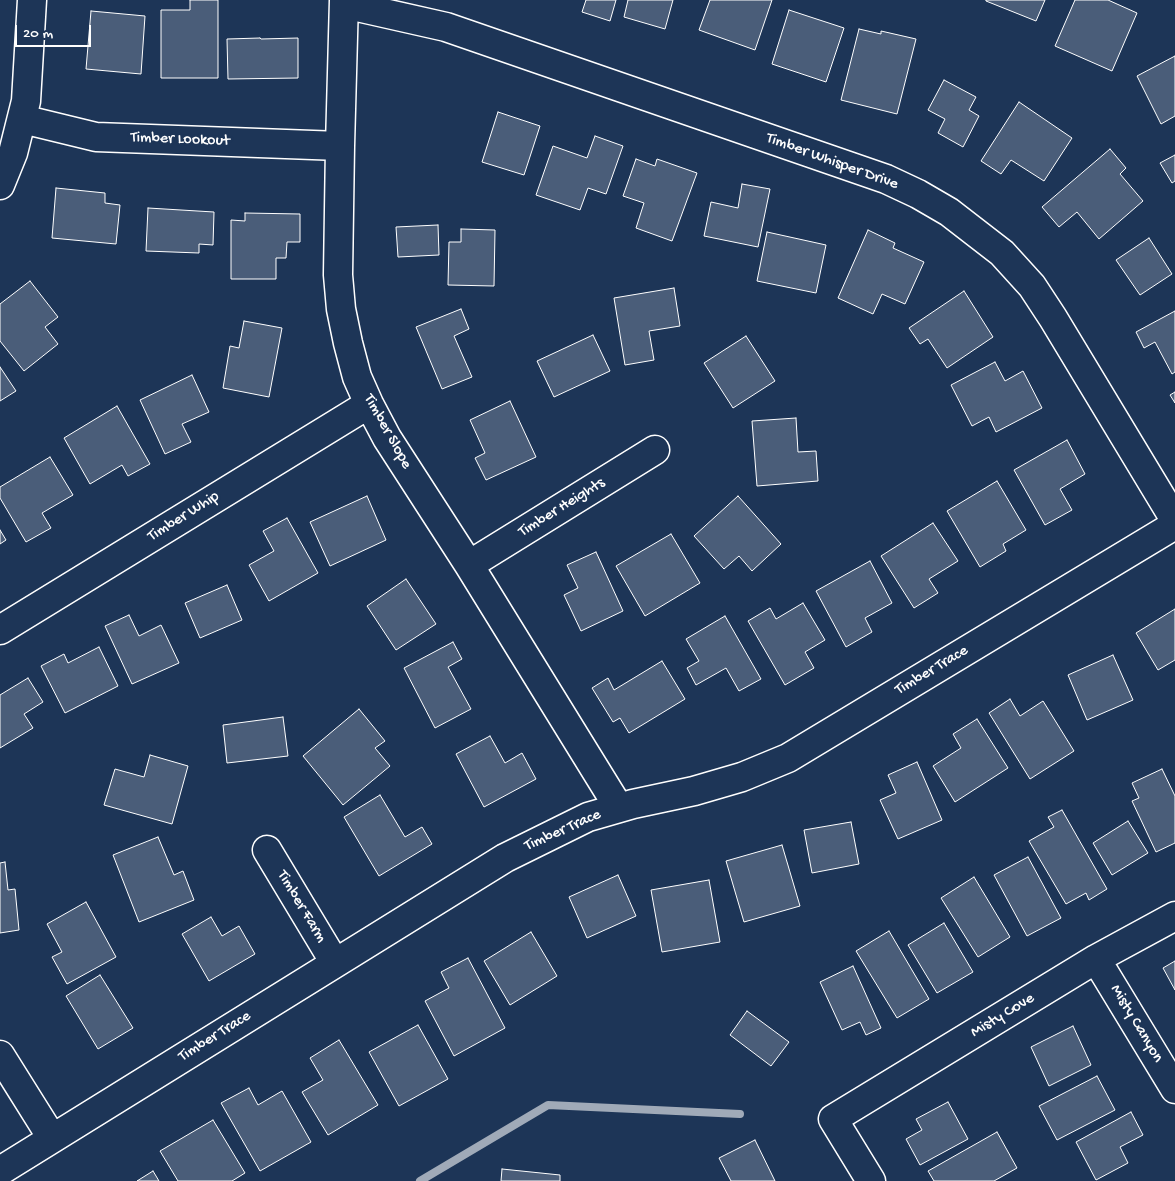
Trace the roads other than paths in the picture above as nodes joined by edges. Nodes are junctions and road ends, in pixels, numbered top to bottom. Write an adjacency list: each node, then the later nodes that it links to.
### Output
1 (32, 0): 3 (street)
2 (344, 2): 4 (street, Timber Slope); 8 (street, Timber Whisper Drive)
3 (22, 119): 4 (street, Timber Lookout); 5 (street)
4 (340, 146): 6 (street, Timber Slope)
5 (0, 185)
6 (369, 404): 10 (street, Timber Slope); 11 (street, Timber Whip)
7 (655, 450): 10 (street, Timber Heights)
8 (1175, 520)
9 (1175, 525): 12 (street, Timber Trace)
10 (469, 565): 12 (street, Timber Slope)
11 (0, 630)
12 (619, 808): 16 (street, Timber Trace)
13 (267, 850): 16 (street, Timber Farm)
14 (1175, 916): 15 (street, Misty Cove)
15 (1096, 960): 18 (street, Misty Canyon); 21 (street, Misty Cove)
16 (335, 963): 19 (street, Timber Trace)
17 (0, 1055): 19 (street)
18 (1175, 1089)
19 (52, 1138): 20 (street, Timber Trace)
20 (0, 1171)
21 (871, 1181)

